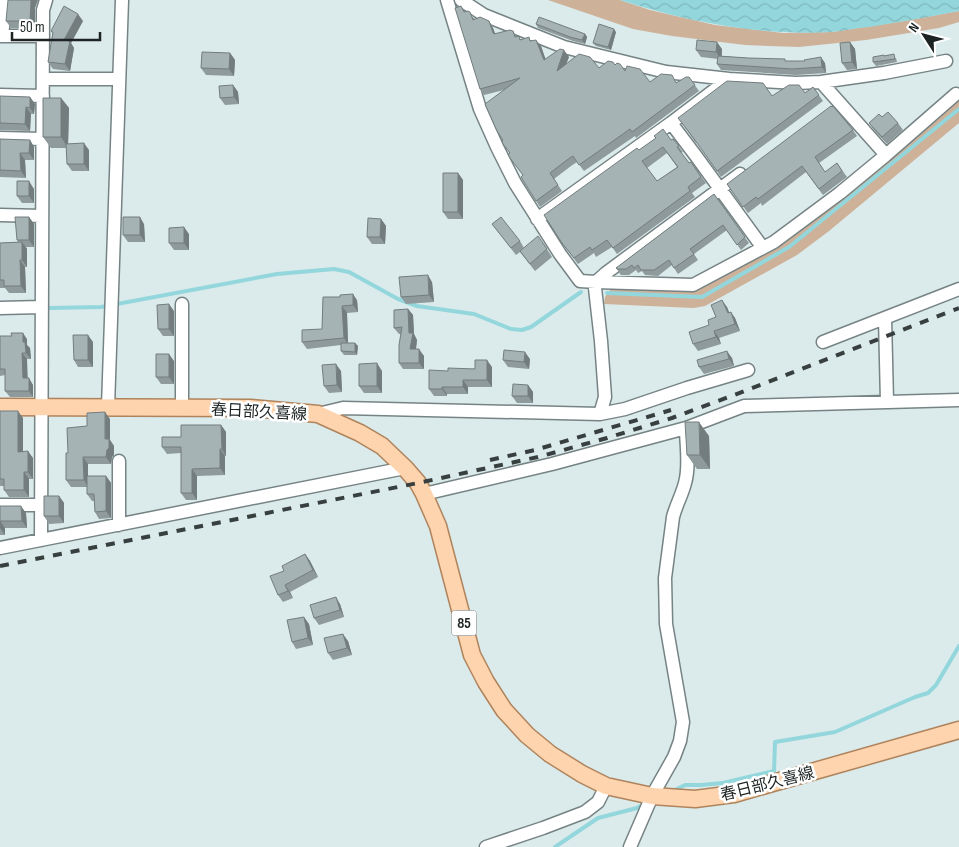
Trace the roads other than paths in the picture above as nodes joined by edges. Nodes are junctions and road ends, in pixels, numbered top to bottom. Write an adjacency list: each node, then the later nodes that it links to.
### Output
1 (6, 0): 6 (street)
2 (46, 0): 7 (street)
3 (122, 0): 10 (street)
4 (447, 0): 24 (street)
5 (461, 0): 11 (street)
6 (1, 36): 7 (street)
7 (43, 36): 9 (street)
8 (946, 61): 12 (street)
9 (43, 79): 10 (street); 15 (street)
10 (119, 79): 38 (street)
11 (729, 79): 12 (street); 16 (street)
12 (821, 82): 19 (street)
13 (956, 94): 19 (street)
14 (0, 95): 15 (street)
15 (43, 96): 18 (street)
16 (671, 123): 21 (street); 24 (street)
17 (0, 138): 18 (street)
18 (42, 139): 23 (street)
19 (886, 155): 25 (street)
20 (752, 165): 21 (street)
21 (720, 189): 25 (street); 26 (street)
22 (0, 215): 23 (street)
23 (42, 216): 29 (street)
24 (537, 219): 26 (street)
25 (763, 248): 26 (street)
26 (596, 282): 41 (street)
27 (959, 289): 31 (street)
28 (182, 304): 39 (street)
29 (41, 307): 30 (street); 37 (street)
30 (0, 308)
31 (885, 318): 32 (street); 35 (street)
32 (823, 342)
33 (748, 370): 41 (street)
34 (959, 400): 35 (street)
35 (886, 402): 42 (street)
36 (0, 407): 37 (main road, 春日部久喜線 / 85)
37 (41, 407): 38 (main road, 春日部久喜線 / 85); 47 (street)
38 (108, 407): 39 (main road, 春日部久喜線 / 85)
39 (182, 408): 40 (main road, 春日部久喜線 / 85)
40 (318, 414): 41 (street); 44 (main road, 春日部久喜線 / 85)
41 (600, 414)
42 (686, 428): 45 (street); 53 (street)
43 (119, 461): 48 (street)
44 (405, 468): 45 (main road, 春日部久喜線 / 85); 48 (street)
45 (424, 494): 52 (main road, 春日部久喜線 / 85)
46 (0, 505): 47 (street)
47 (41, 505): 49 (street)
48 (119, 525): 49 (street)
49 (41, 540): 50 (street)
50 (0, 548)
51 (959, 730): 53 (main road, 春日部久喜線 / 85)
52 (606, 786): 53 (main road, 春日部久喜線 / 85); 54 (street)
53 (652, 796): 55 (street)
54 (486, 847)
55 (630, 847)

